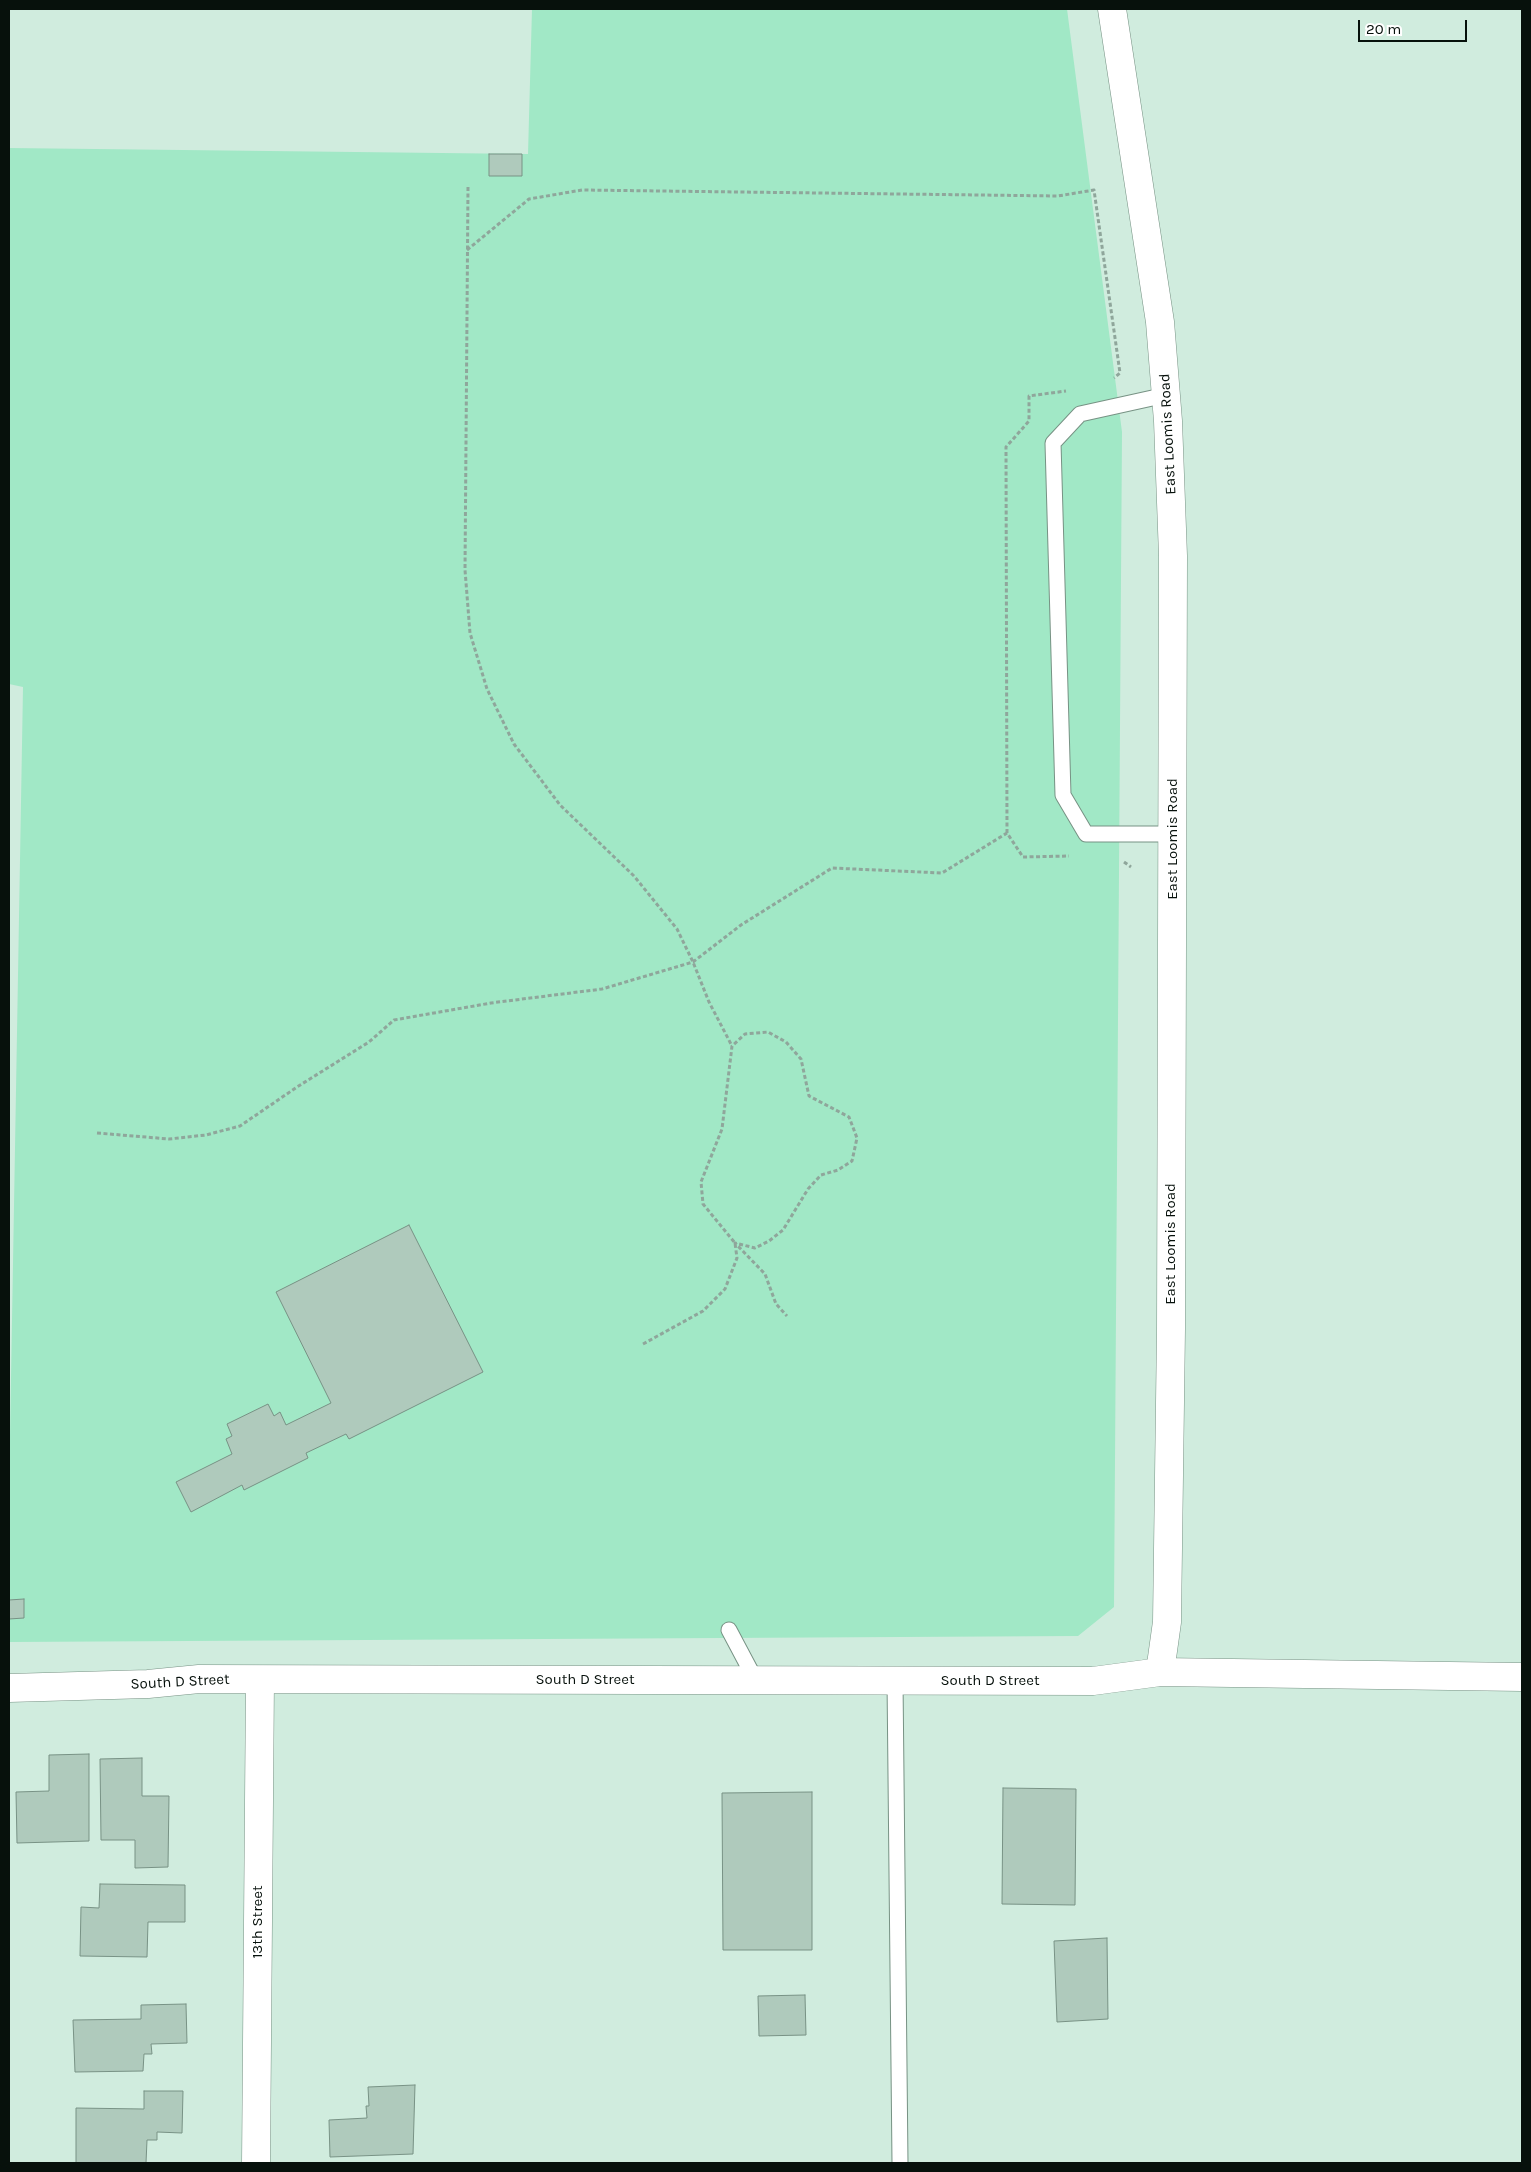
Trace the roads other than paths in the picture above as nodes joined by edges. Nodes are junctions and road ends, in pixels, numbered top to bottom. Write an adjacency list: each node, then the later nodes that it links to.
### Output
1 (1112, 9): 2 (street, East Loomis Road)
2 (1166, 396): 3 (street, East Loomis Road); 3 (lane)
3 (1172, 834): 5 (street, East Loomis Road)
4 (729, 1630): 8 (lane)
5 (1160, 1672): 6 (street, South D Street); 9 (street, South D Street)
6 (1522, 1677)
7 (260, 1680): 8 (street, South D Street); 10 (street, South D Street); 11 (street, 13th Street)
8 (755, 1680): 9 (street, South D Street)
9 (895, 1680): 12 (lane)
10 (9, 1688)
11 (256, 2163)
12 (900, 2163)

